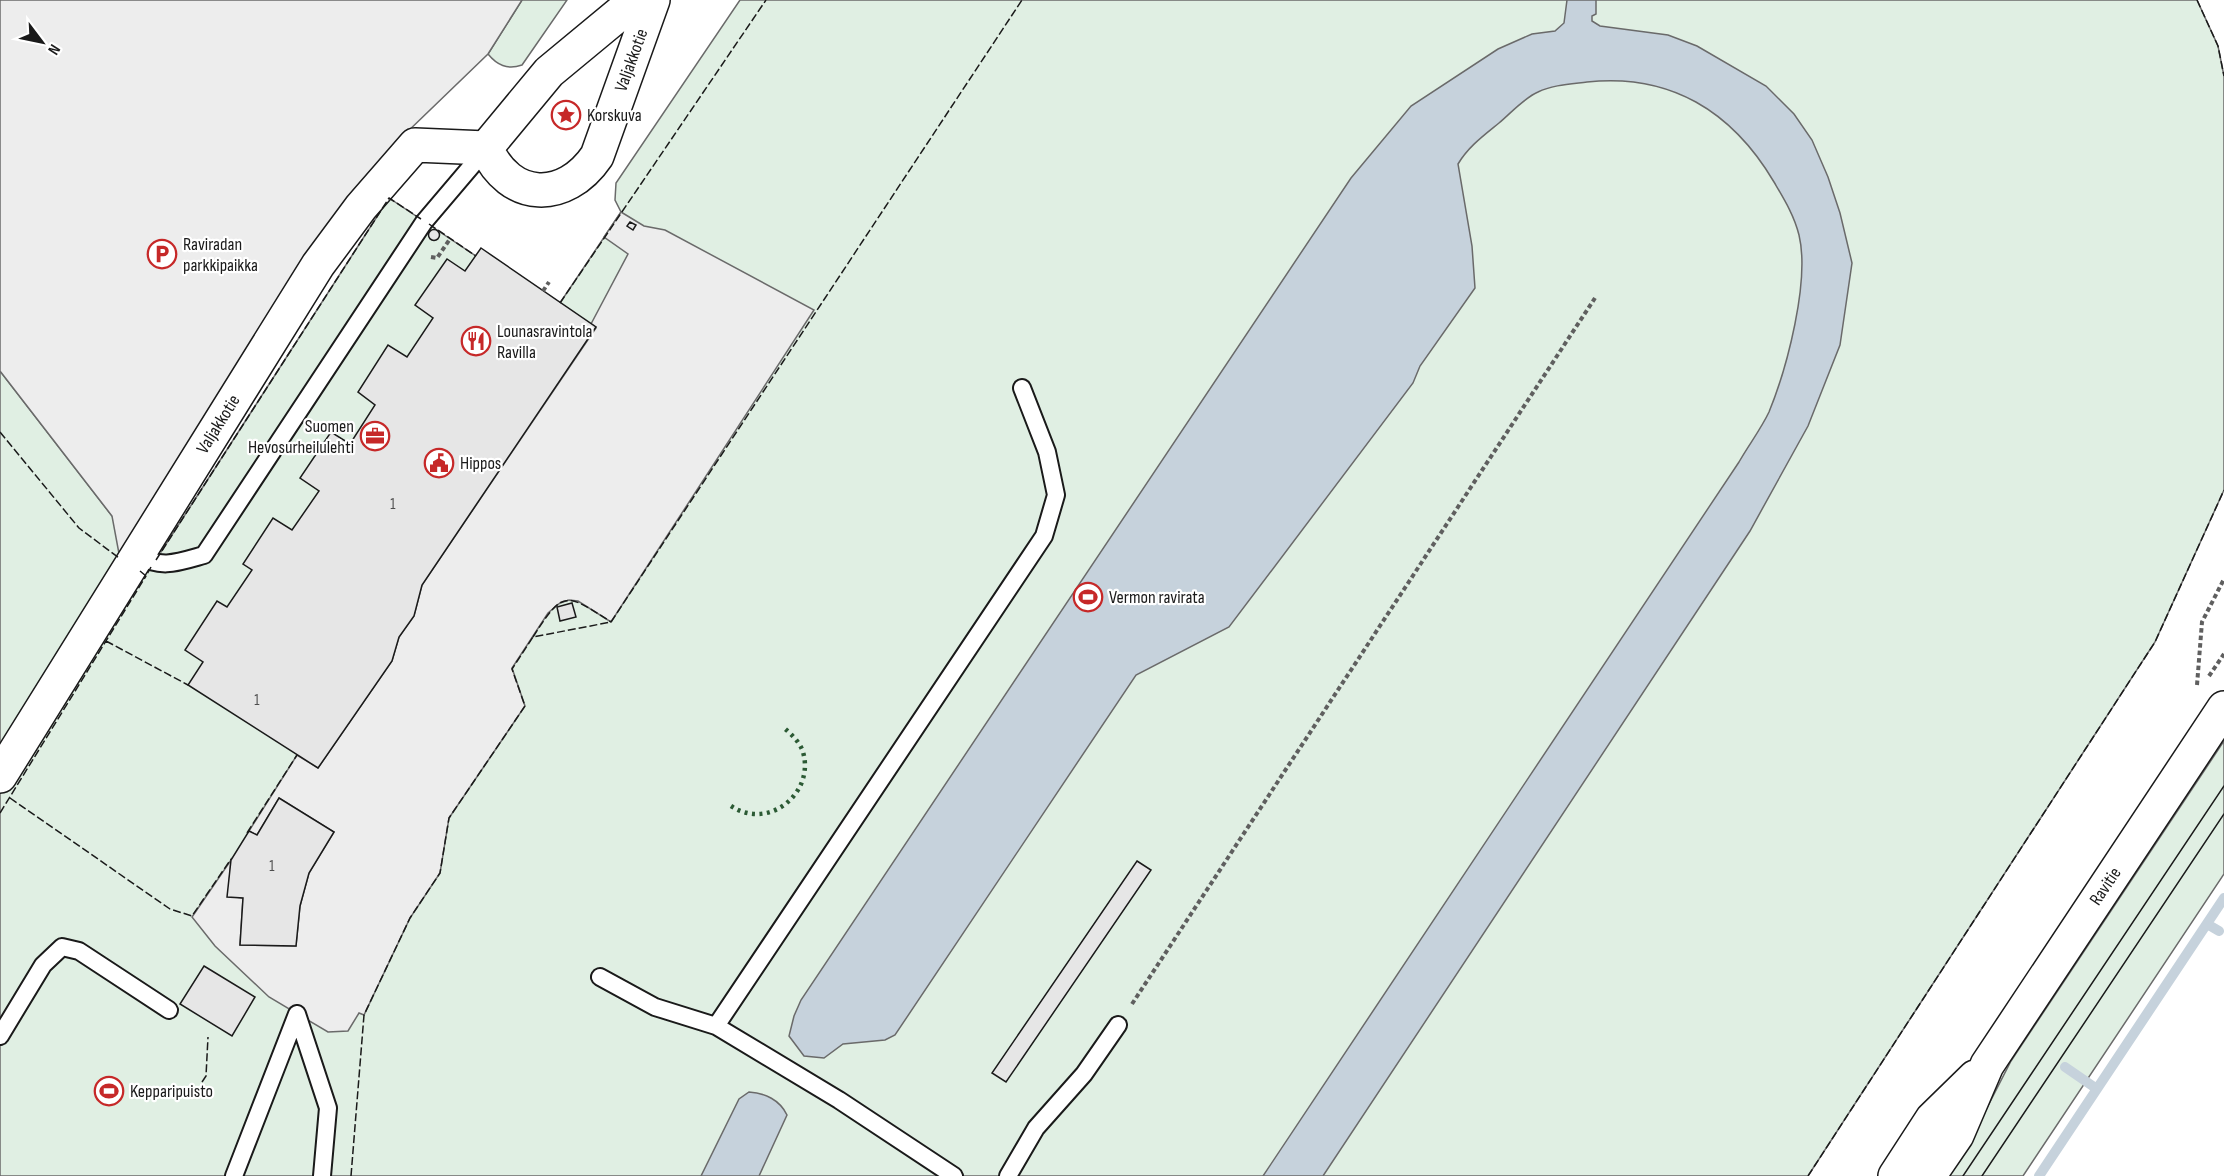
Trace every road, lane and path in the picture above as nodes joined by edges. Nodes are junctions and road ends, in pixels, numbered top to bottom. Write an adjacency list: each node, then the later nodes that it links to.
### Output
1 (636, 0): 3 (street, Valjakkotie)
2 (652, 0): 3 (street, Valjakkotie)
3 (486, 148): 8 (lane); 8 (street, Valjakkotie)
4 (549, 282): 5 (path)
5 (543, 291)
6 (1595, 298): 14 (path)
7 (1022, 388): 15 (lane)
8 (136, 555): 11 (street, Valjakkotie)
9 (2224, 579): 10 (path)
10 (2210, 701): 17 (street, Ravitie)
11 (0, 776)
12 (600, 977): 15 (lane)
13 (169, 1010): 16 (lane)
14 (1118, 1025): 21 (lane)
15 (716, 1026): 20 (lane)
16 (0, 1036)
17 (1987, 1065): 22 (street, Ravitie); 23 (street, Ravitie)
18 (234, 1176): 19 (lane)
19 (322, 1176)
20 (954, 1176)
21 (1008, 1176)
22 (1895, 1176)
23 (1929, 1176)

